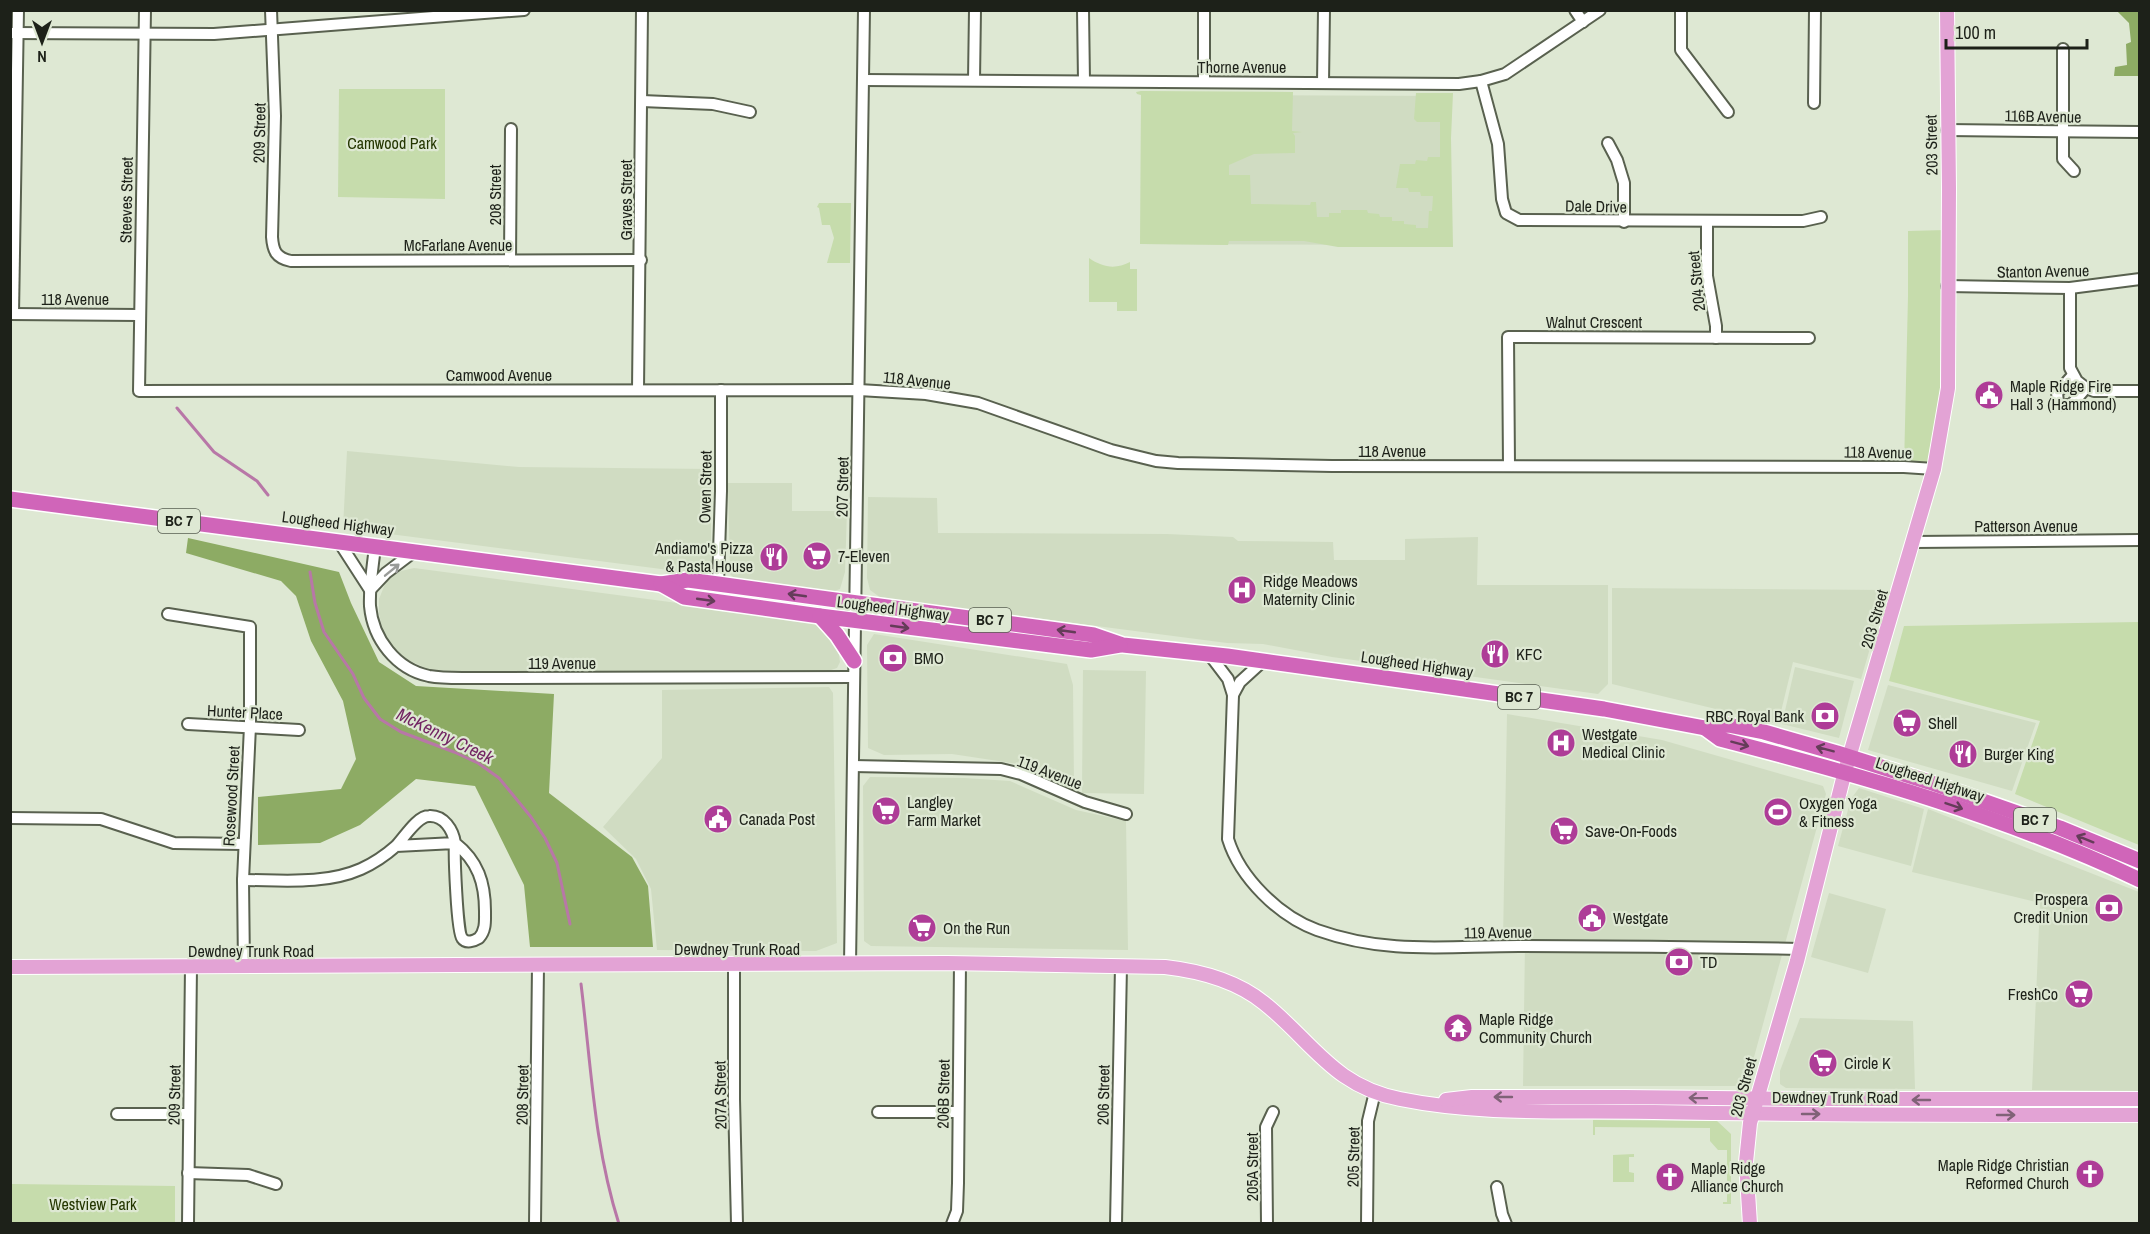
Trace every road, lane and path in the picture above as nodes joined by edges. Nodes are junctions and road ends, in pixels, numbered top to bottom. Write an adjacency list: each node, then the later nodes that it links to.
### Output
1 (18, 10): 18 (street)
2 (145, 10): 19 (street, Steeves Street)
3 (271, 10): 17 (street, 209 Street)
4 (524, 10): 17 (street)
5 (642, 10): 27 (street, Graves Street)
6 (864, 10): 21 (street, 207 Street)
7 (975, 10): 22 (street)
8 (1083, 10): 23 (street)
9 (1204, 10): 25 (street)
10 (1324, 10): 26 (street)
11 (1575, 10): 16 (street)
12 (1600, 10): 16 (street, Thorne Avenue)
13 (1681, 10): 30 (street)
14 (1815, 10): 28 (street)
15 (1947, 10): 32 (main road, 203 Street)
16 (1583, 22): 24 (street, Thorne Avenue)
17 (271, 30): 19 (street); 41 (street, 209 Street)
18 (14, 33): 19 (street); 37 (street)
19 (144, 35): 48 (street, Steeves Street)
20 (2063, 49): 33 (street)
21 (863, 80): 22 (street, Thorne Avenue); 55 (street, 207 Street)
22 (974, 80): 23 (street, Thorne Avenue)
23 (1084, 81): 25 (street, Thorne Avenue)
24 (1481, 81): 26 (street, Thorne Avenue); 39 (street, Dale Drive)
25 (1204, 82): 26 (street, Thorne Avenue)
26 (1323, 83)
27 (642, 100): 29 (street); 43 (street, Graves Street)
28 (1814, 103)
29 (750, 112)
30 (1728, 112)
31 (511, 129): 42 (street, 208 Street)
32 (1947, 130): 33 (street, 116B Avenue); 45 (main road, 203 Street)
33 (2062, 131): 34 (street, 116B Avenue); 36 (street)
34 (2139, 132)
35 (1608, 143): 39 (street)
36 (2073, 171)
37 (13, 190): 47 (street)
38 (1821, 217): 40 (street, Dale Drive)
39 (1624, 222): 40 (street, Dale Drive)
40 (1707, 222): 49 (street, 204 Street)
41 (276, 255): 42 (street, McFarlane Avenue)
42 (510, 260): 43 (street, McFarlane Avenue)
43 (641, 260): 53 (street, Graves Street)
44 (2139, 279): 46 (street, Stanton Avenue)
45 (1947, 286): 46 (street, Stanton Avenue); 59 (main road, 203 Street)
46 (2070, 288): 51 (street)
47 (12, 314): 48 (street, 118 Avenue)
48 (139, 315): 56 (street, Steeves Street)
49 (1716, 338): 50 (street, Walnut Crescent); 58 (street, Walnut Crescent)
50 (1809, 338)
51 (2073, 375): 52 (street); 52 (street)
52 (2086, 388): 57 (street)
53 (638, 390): 54 (street, Camwood Avenue); 56 (street, Camwood Avenue)
54 (721, 390): 55 (street, Camwood Avenue); 67 (street, Owen Street)
55 (859, 390): 58 (street, 118 Avenue); 69 (street, 207 Street)
56 (139, 391)
57 (2139, 391)
58 (1509, 466): 59 (street, 118 Avenue)
59 (1935, 469): 63 (main road, 203 Street)
60 (13, 502): 62 (highway, Lougheed Highway / BC 7)
61 (2139, 540): 63 (street, Patterson Avenue)
62 (339, 542): 64 (highway, Lougheed Highway / BC 7); 68 (street)
63 (1914, 542): 82 (main road, 203 Street)
64 (375, 546): 65 (highway, Lougheed Highway / BC 7); 68 (street, 119 Avenue)
65 (415, 551): 66 (highway, Lougheed Highway / BC 7); 68 (street, one-way to 65)
66 (661, 584): 67 (highway, Lougheed Highway / BC 7); 71 (highway, Lougheed Highway / BC 7, one-way to 71)
67 (718, 584): 69 (highway, Lougheed Highway / BC 7, one-way to 67)
68 (370, 590): 77 (street, 119 Avenue)
69 (855, 603): 72 (street, 207 Street); 73 (highway, Lougheed Highway / BC 7, one-way to 69)
70 (168, 614): 80 (street, Rosewood Street)
71 (820, 616): 72 (highway, Lougheed Highway / BC 7); 75 (highway)
72 (855, 621): 73 (highway, Lougheed Highway / BC 7, one-way to 73); 75 (street, 207 Street)
73 (1123, 645): 74 (highway, Lougheed Highway / BC 7)
74 (1209, 654): 76 (highway, Lougheed Highway / BC 7); 78 (street)
75 (854, 661): 77 (street, 207 Street)
76 (1263, 661): 78 (street); 82 (highway, Lougheed Highway / BC 7)
77 (854, 677): 83 (street, 207 Street)
78 (1233, 695): 92 (street, 119 Avenue)
79 (189, 724): 80 (street, Hunter Place)
80 (250, 726): 81 (street, Hunter Place); 87 (street, Rosewood Street)
81 (299, 730)
82 (1848, 764): 89 (highway, Lougheed Highway / BC 7, one-way to 82); 91 (highway, Lougheed Highway / BC 7, one-way to 91); 92 (main road, 203 Street)
83 (853, 766): 84 (street, 119 Avenue); 94 (street, 207 Street)
84 (1126, 814)
85 (10, 818): 87 (street)
86 (455, 843): 86 (street); 88 (street); 88 (street)
87 (244, 844): 90 (street, Rosewood Street)
88 (396, 846): 90 (street)
89 (2139, 861)
90 (243, 880): 98 (street, Rosewood Street)
91 (2139, 880)
92 (1800, 949): 102 (main road, 203 Street)
93 (960, 963): 94 (main road, Dewdney Trunk Road); 97 (main road, Dewdney Trunk Road); 106 (street, 206B Street)
94 (850, 964): 95 (main road, Dewdney Trunk Road)
95 (734, 965): 96 (main road, Dewdney Trunk Road); 117 (street, 207A Street)
96 (538, 966): 98 (main road, Dewdney Trunk Road); 116 (street, 208 Street)
97 (1121, 966): 101 (main road, Dewdney Trunk Road); 119 (street, 206 Street)
98 (244, 967): 100 (main road, Dewdney Trunk Road)
99 (10, 968): 100 (main road, Dewdney Trunk Road)
100 (191, 968): 110 (street, 209 Street)
101 (1375, 1092): 104 (main road, Dewdney Trunk Road); 121 (street, 205 Street)
102 (1756, 1099): 103 (main road, Dewdney Trunk Road, one-way to 102); 104 (main road, Dewdney Trunk Road, one-way to 104); 108 (main road, 203 Street)
103 (2139, 1099)
104 (1423, 1103): 108 (main road, Dewdney Trunk Road)
105 (878, 1112): 106 (street)
106 (958, 1112): 118 (street, 206B Street)
107 (1273, 1112): 120 (street, 205A Street)
108 (1752, 1113): 111 (main road, Dewdney Trunk Road, one-way to 111); 123 (main road, 203 Street)
109 (117, 1114): 110 (street)
110 (189, 1114): 112 (street, 209 Street)
111 (2139, 1115)
112 (189, 1173): 113 (street); 115 (street, 209 Street)
113 (276, 1184)
114 (1497, 1187): 122 (street)
115 (188, 1224)
116 (535, 1224)
117 (737, 1224)
118 (952, 1224)
119 (1116, 1224)
120 (1267, 1224)
121 (1367, 1224)
122 (1506, 1224)
123 (1750, 1224)

